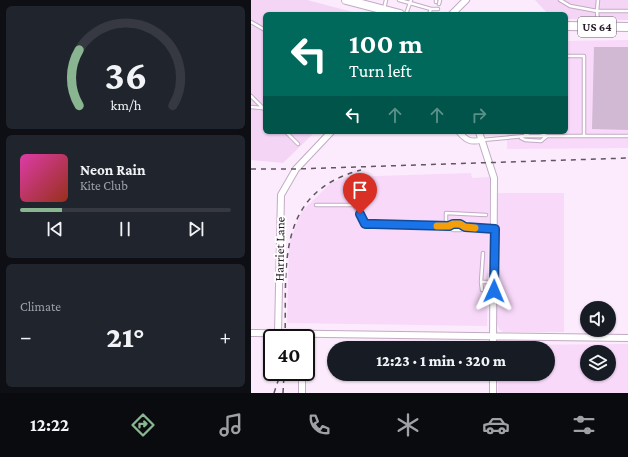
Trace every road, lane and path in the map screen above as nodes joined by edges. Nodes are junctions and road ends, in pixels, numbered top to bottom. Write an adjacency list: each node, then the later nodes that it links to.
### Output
1 (346, 0): 11 (main road)
2 (386, 0): 11 (lane)
3 (399, 0): 7 (lane)
4 (466, 0): 9 (street)
5 (560, 0): 13 (lane)
6 (598, 0): 13 (lane)
7 (405, 1): 8 (lane)
8 (411, 2): 10 (lane); 16 (lane)
9 (459, 2): 18 (street)
10 (431, 9): 12 (lane); 17 (lane)
11 (384, 10): 15 (main road)
12 (438, 10)
13 (597, 11): 14 (lane); 21 (lane)
14 (628, 11)
15 (392, 12)
16 (407, 12)
17 (430, 12)
18 (453, 12)
19 (251, 22): 23 (lane)
20 (568, 26): 21 (main road, US 64)
21 (598, 27): 22 (main road, US 64)
22 (628, 27)
23 (263, 29)
24 (568, 56): 34 (lane)
25 (251, 96): 27 (lane)
26 (251, 107): 28 (lane)
27 (263, 108)
28 (263, 109)
29 (289, 134): 38 (lane)
30 (329, 134): 49 (street, Harriet Lane)
31 (461, 134): 37 (street)
32 (480, 134): 37 (street)
33 (548, 134): 34 (lane); 36 (lane); 36 (lane)
34 (584, 136): 35 (lane)
35 (628, 136)
36 (520, 137): 37 (lane)
37 (481, 140): 44 (street)
38 (298, 144)
39 (316, 205): 41 (lane)
40 (486, 215): 41 (lane)
41 (446, 226): 42 (lane)
42 (449, 226): 43 (lane); 43 (lane)
43 (465, 227): 44 (lane)
44 (495, 229): 47 (street)
45 (483, 253): 46 (lane)
46 (481, 282): 47 (lane); 48 (lane)
47 (494, 282): 53 (street)
48 (481, 290)
49 (280, 329)
50 (251, 333): 51 (street)
51 (263, 334)
52 (315, 336): 53 (street)
53 (494, 336): 54 (street); 55 (street)
54 (628, 338)
55 (494, 341)
56 (302, 381): 58 (street)
57 (493, 381): 59 (street)
58 (302, 393)
59 (493, 393)

